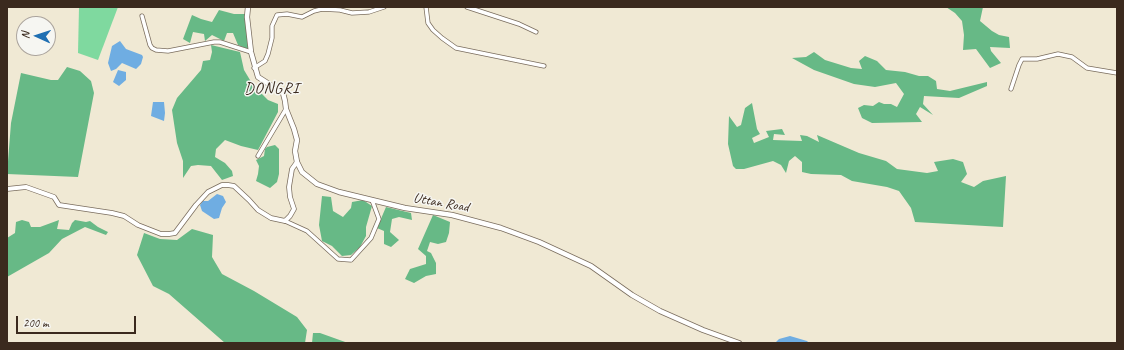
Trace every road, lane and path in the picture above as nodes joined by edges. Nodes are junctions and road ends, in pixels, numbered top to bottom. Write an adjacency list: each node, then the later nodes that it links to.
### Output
1 (248, 7): 7 (main road)
2 (384, 7): 9 (street)
3 (426, 7): 8 (street)
4 (467, 7): 6 (street)
5 (142, 16): 7 (street)
6 (536, 32)
7 (251, 52): 9 (main road)
8 (544, 66)
9 (254, 68): 12 (main road)
10 (1117, 73): 11 (street)
11 (1011, 89)
12 (286, 109): 13 (street); 14 (main road)
13 (258, 156)
14 (297, 162): 16 (main road, Uttan Road); 17 (street)
15 (7, 189): 17 (street)
16 (372, 200): 17 (street); 18 (main road, Uttan Road)
17 (285, 221)
18 (739, 343)

